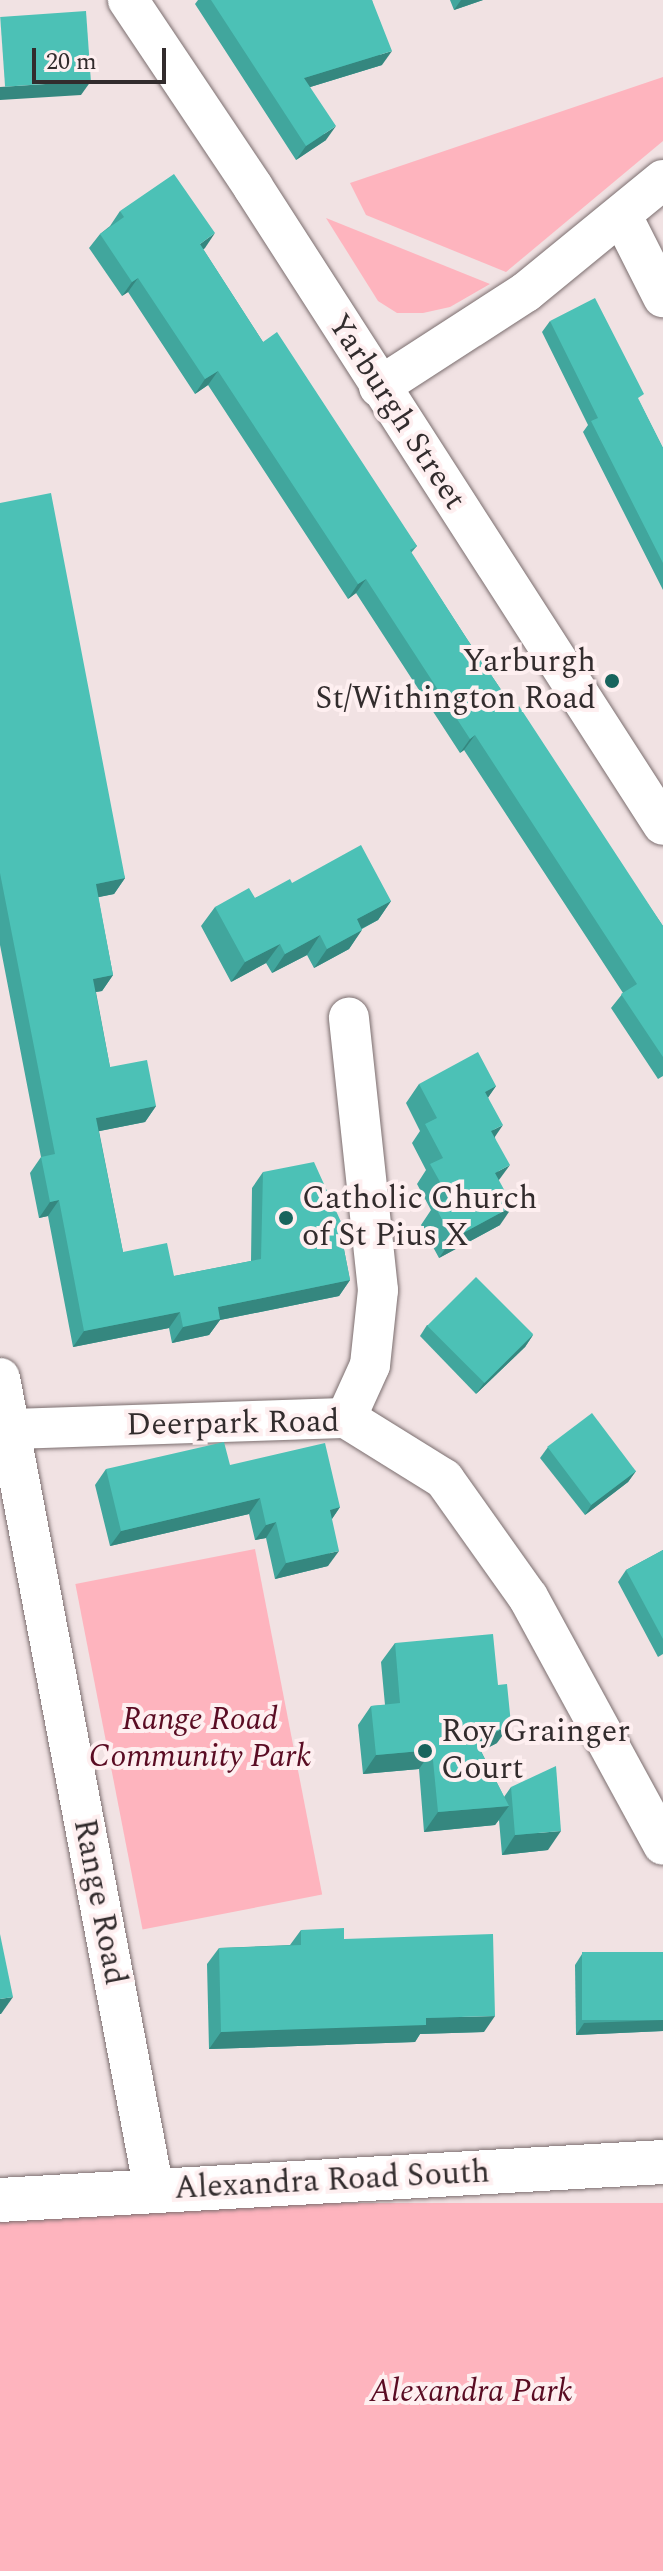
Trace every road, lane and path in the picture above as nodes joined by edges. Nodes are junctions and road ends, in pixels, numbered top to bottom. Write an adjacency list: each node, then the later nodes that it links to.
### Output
1 (128, 0): 5 (street, Yarburgh Street)
2 (663, 180): 3 (street)
3 (622, 216): 4 (street); 5 (street)
4 (663, 297)
5 (379, 387): 6 (street, Yarburgh Street)
6 (663, 825)
7 (349, 1018): 9 (street)
8 (0, 1378): 10 (street, Range Road)
9 (346, 1418): 10 (street, Deerpark Road); 11 (street, Deerpark Road)
10 (10, 1429): 13 (street, Range Road)
11 (663, 1845)
12 (663, 2162): 13 (street, Alexandra Road South)
13 (154, 2191): 14 (street, Alexandra Road South)
14 (0, 2200)

